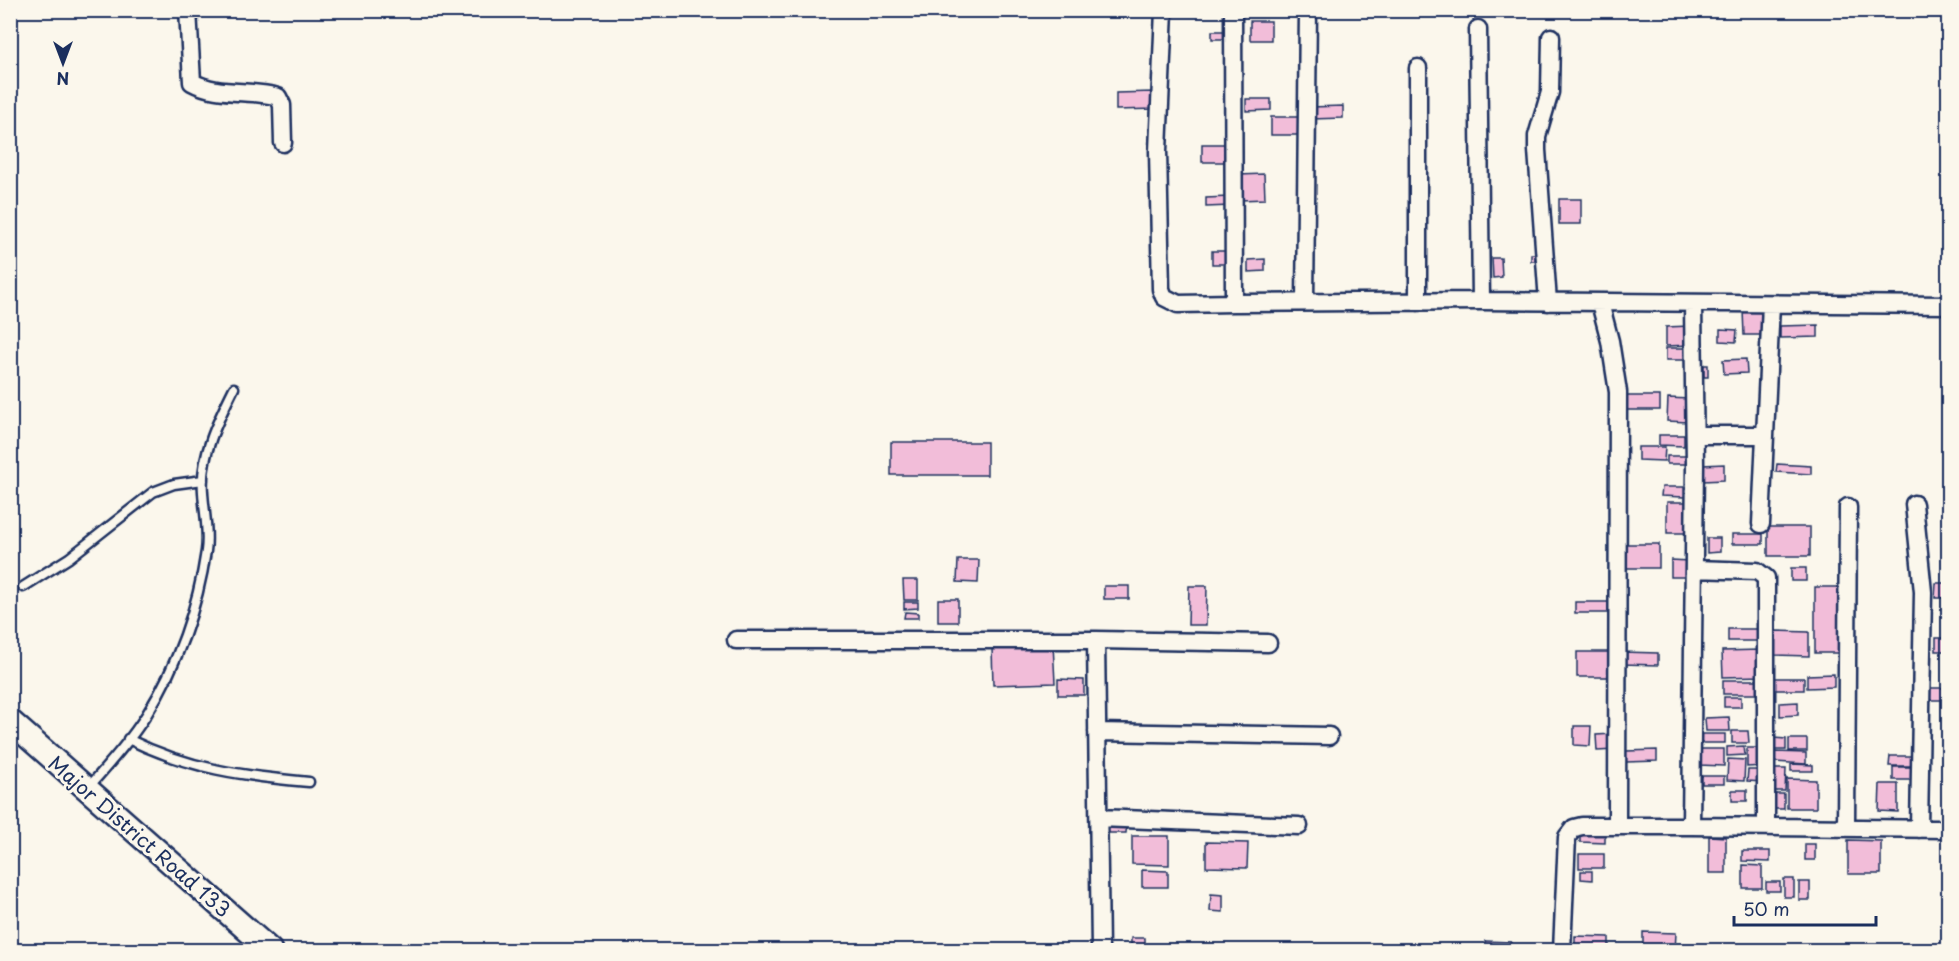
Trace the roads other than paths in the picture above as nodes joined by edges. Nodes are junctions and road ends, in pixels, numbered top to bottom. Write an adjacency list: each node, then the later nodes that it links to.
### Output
1 (188, 10): 8 (street)
2 (1164, 10): 13 (street)
3 (1233, 10): 13 (street)
4 (1308, 10): 10 (street)
5 (1478, 29): 9 (street)
6 (1551, 37): 12 (street)
7 (1418, 68): 11 (street)
8 (283, 143)
9 (1481, 301): 11 (street); 12 (street)
10 (1305, 302): 11 (street); 13 (street)
11 (1418, 302)
12 (1548, 302): 14 (street)
13 (1234, 303)
14 (1600, 303): 15 (street); 38 (street)
15 (1693, 304): 16 (street); 19 (street)
16 (1771, 304): 17 (street); 20 (street)
17 (1948, 305)
18 (234, 388): 21 (lane)
19 (1695, 435): 20 (street); 25 (street)
20 (1763, 435): 24 (street)
21 (203, 480): 26 (lane); 33 (lane)
22 (1914, 504): 42 (street)
23 (1848, 507): 41 (street)
24 (1761, 524)
25 (1694, 569): 39 (street); 40 (street)
26 (23, 587)
27 (736, 640): 28 (street)
28 (1096, 640): 29 (street); 31 (street)
29 (1268, 644)
30 (10, 721): 35 (main road, Major District Road 133)
31 (1097, 732): 32 (street); 36 (street)
32 (1329, 736)
33 (128, 739): 34 (lane); 35 (lane)
34 (309, 782)
35 (87, 790): 44 (main road, Major District Road 133)
36 (1099, 818): 37 (street); 45 (street)
37 (1299, 826)
38 (1617, 826): 39 (street); 46 (street)
39 (1691, 826): 40 (street)
40 (1766, 827): 41 (street)
41 (1846, 828): 42 (street)
42 (1919, 829): 43 (street)
43 (1948, 829)
44 (270, 951)
45 (1100, 951)
46 (1562, 951)

